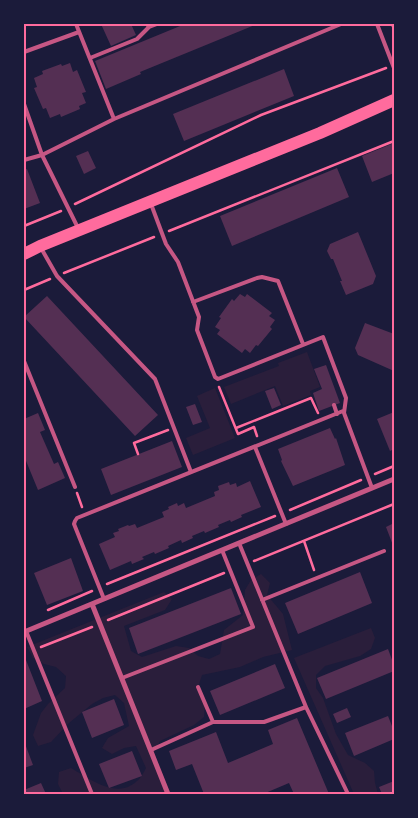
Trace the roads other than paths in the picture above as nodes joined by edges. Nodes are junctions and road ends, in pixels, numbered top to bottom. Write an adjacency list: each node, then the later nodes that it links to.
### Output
1 (76, 24): 6 (lane)
2 (157, 24): 5 (lane)
3 (340, 24): 12 (lane)
4 (377, 24): 9 (lane)
5 (148, 25): 8 (lane)
6 (79, 32): 7 (lane); 8 (lane)
7 (24, 52)
8 (90, 58): 12 (lane)
9 (394, 66)
10 (394, 100): 15 (main road)
11 (24, 104): 13 (lane)
12 (114, 119): 13 (lane)
13 (42, 155): 14 (lane); 16 (lane)
14 (24, 160)
15 (150, 202): 16 (main road); 19 (lane)
16 (79, 231): 17 (main road)
17 (40, 246): 18 (main road); 26 (lane)
18 (24, 254)
19 (193, 302): 20 (lane); 20 (lane)
20 (302, 344): 23 (lane)
21 (24, 361): 28 (lane)
22 (334, 405): 24 (lane)
23 (343, 411): 24 (lane); 29 (lane)
24 (337, 414): 25 (lane)
25 (255, 447): 26 (lane); 30 (lane)
26 (191, 472): 34 (lane)
27 (394, 479): 29 (street)
28 (75, 487)
29 (372, 488): 30 (street)
30 (286, 524): 31 (street)
31 (239, 543): 32 (street); 35 (lane)
32 (222, 550): 34 (street); 38 (lane)
33 (384, 551): 35 (lane)
34 (104, 599): 36 (street)
35 (262, 600): 40 (lane)
36 (92, 604): 37 (street); 38 (street)
37 (25, 631): 43 (lane)
38 (122, 678): 42 (street)
39 (198, 686): 41 (lane)
40 (306, 707): 41 (lane); 45 (lane)
41 (213, 722): 42 (lane)
42 (151, 750): 44 (street)
43 (92, 794)
44 (168, 794)
45 (348, 794)

